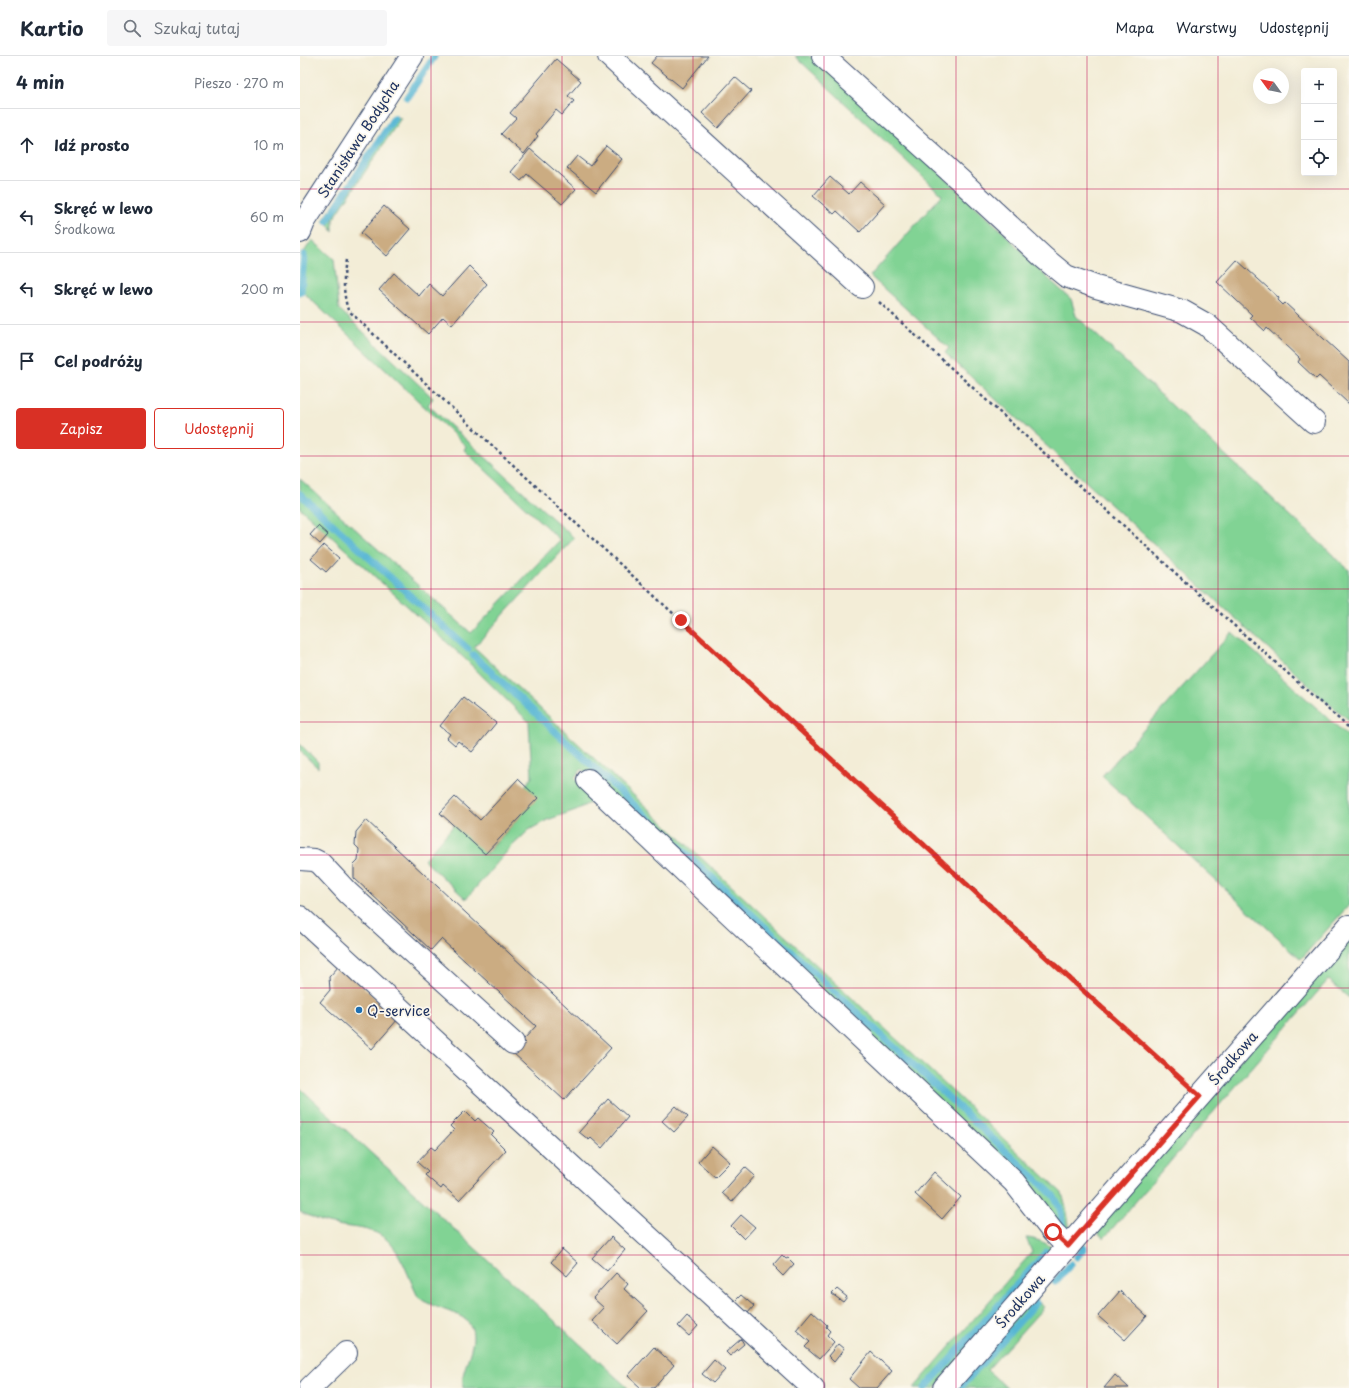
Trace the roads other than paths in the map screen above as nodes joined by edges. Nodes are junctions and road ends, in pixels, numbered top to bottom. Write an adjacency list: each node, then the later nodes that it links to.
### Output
1 (412, 56): 4 (street, Stanisława Bodycha)
2 (609, 56): 5 (street)
3 (823, 56): 6 (street)
4 (301, 226)
5 (862, 287)
6 (1314, 422)
7 (588, 780): 12 (street)
8 (300, 859): 11 (street)
9 (300, 917): 15 (street)
10 (1349, 926): 12 (street, Środkowa)
11 (513, 1043)
12 (1068, 1246): 16 (street, Środkowa)
13 (346, 1353): 14 (street)
14 (310, 1388)
15 (813, 1388)
16 (944, 1388)

